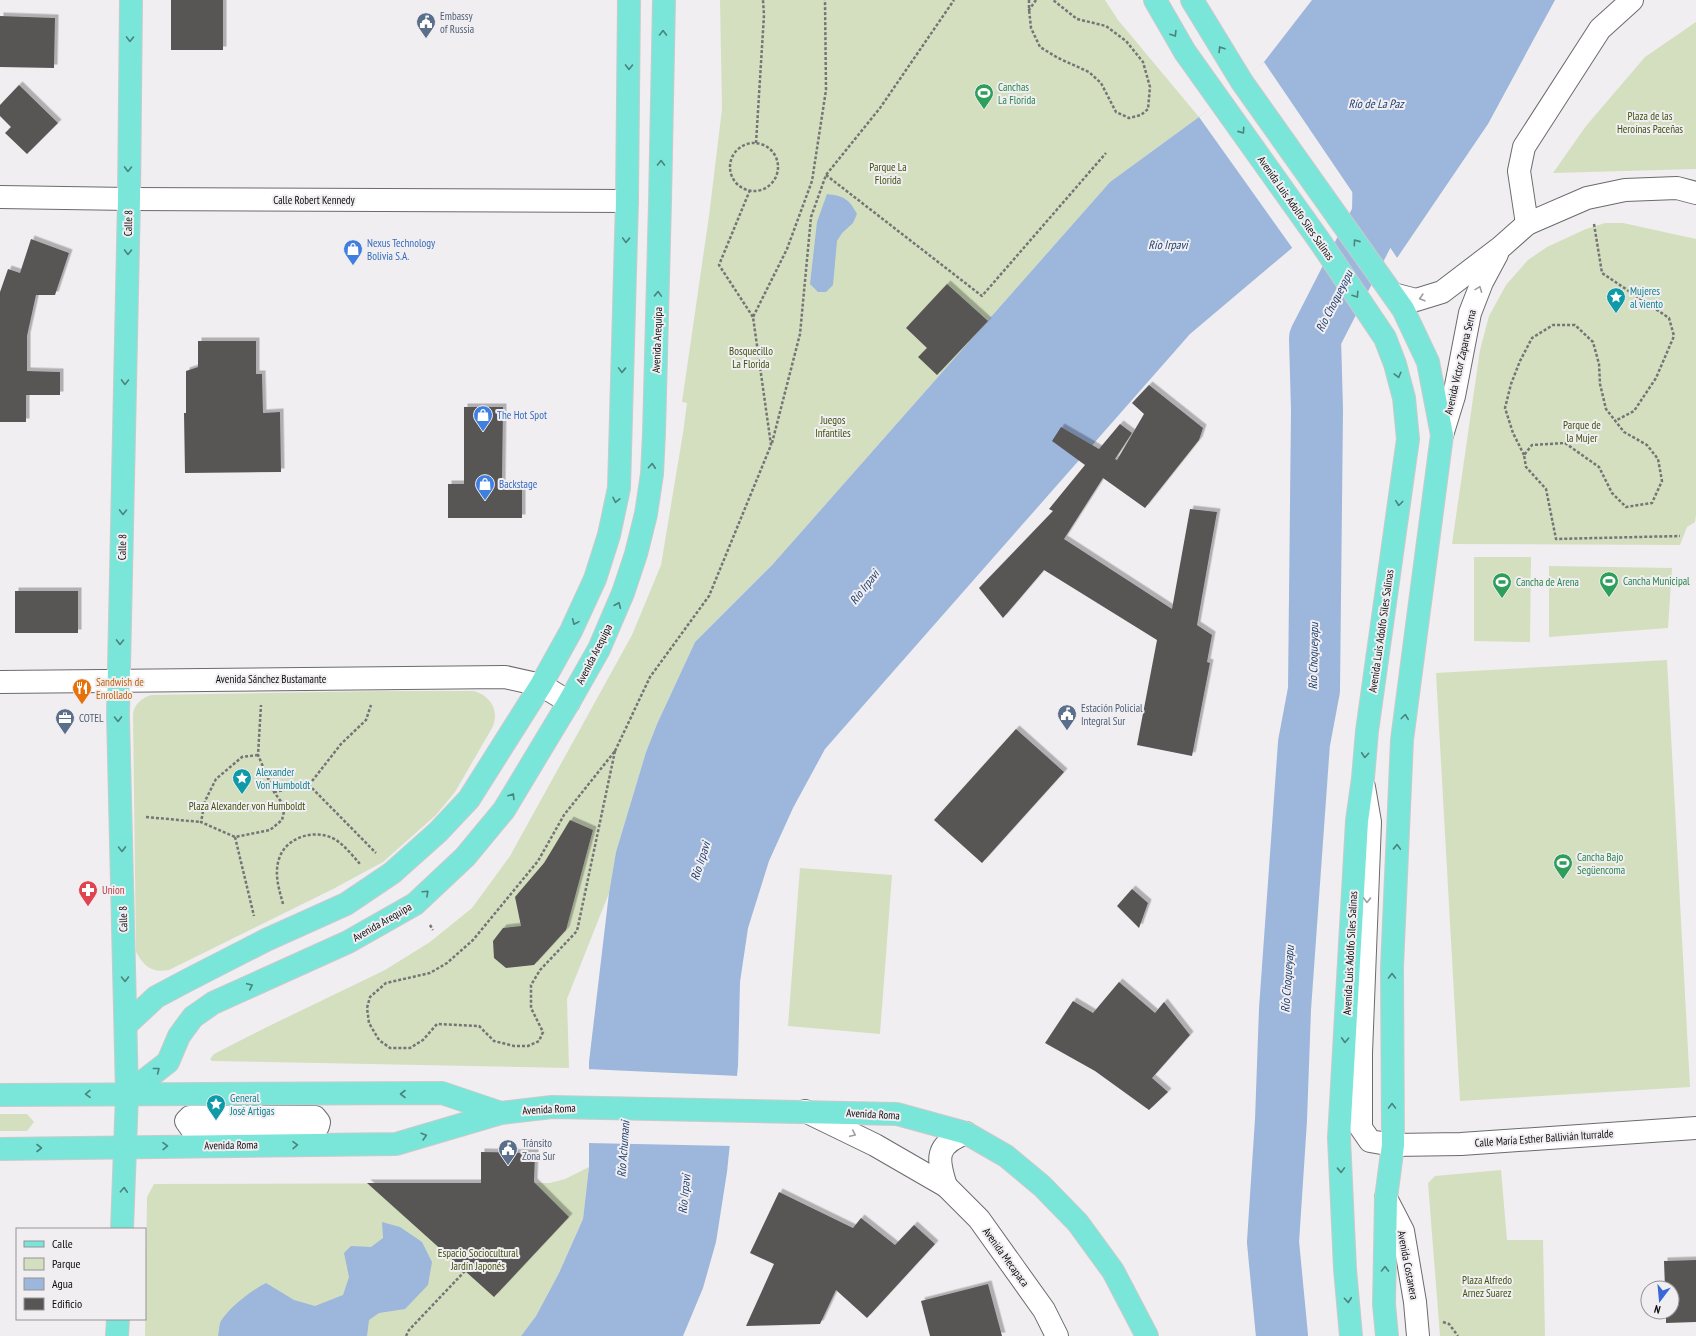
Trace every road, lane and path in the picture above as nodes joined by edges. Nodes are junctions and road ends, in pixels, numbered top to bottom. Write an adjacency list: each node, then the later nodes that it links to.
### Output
1 (131, 0): 20 (main road, Calle 8, one-way to 20)
2 (629, 0): 21 (main road, one-way to 21)
3 (664, 0): 22 (main road, Avenida Arequipa, one-way to 3)
4 (763, 0): 14 (path)
5 (826, 0): 27 (path)
6 (954, 0): 16 (path)
7 (1029, 0): 13 (path)
8 (1036, 0): 13 (path)
9 (1053, 0): 13 (path)
10 (1155, 0): 41 (main road, Avenida Luis Adolfo Siles Salinas, one-way to 41)
11 (1192, 0): 26 (main road, one-way to 11)
12 (1632, 0): 24 (street)
13 (1029, 9)
14 (756, 143): 17 (path); 17 (path)
15 (1106, 154): 16 (path)
16 (826, 175): 30 (path)
17 (750, 190): 27 (path)
18 (1696, 193): 24 (street, Avenida Víctor Zapana Serna)
19 (0, 197): 20 (street, Calle Robert Kennedy)
20 (129, 199): 21 (street, Calle Robert Kennedy); 33 (main road, Calle 8, one-way to 33)
21 (627, 201): 22 (main road); 35 (main road, one-way to 35)
22 (660, 202): 38 (main road, Avenida Arequipa, one-way to 22)
23 (1594, 218): 28 (path)
24 (1527, 224): 25 (street, Avenida Víctor Zapana Serna)
25 (1501, 247): 26 (street, Avenida Víctor Zapana Serna, one-way to 26); 29 (street, Avenida Víctor Zapana Serna, one-way to 25)
26 (1398, 301): 29 (main road)
27 (753, 318): 30 (path)
28 (1615, 421): 31 (path); 31 (path)
29 (1442, 435): 60 (main road, one-way to 29)
30 (771, 445): 39 (path)
31 (1524, 455): 32 (path)
32 (1680, 536)
33 (120, 680): 34 (street, Avenida Sánchez Bustamante); 35 (street, Avenida Sánchez Bustamante); 51 (main road, Calle 8, one-way to 51)
34 (0, 682)
35 (541, 685): 38 (street, Avenida Sánchez Bustamante); 51 (main road)
36 (374, 699): 42 (path)
37 (261, 702): 40 (path)
38 (569, 702): 52 (main road, Avenida Arequipa, one-way to 38)
39 (615, 751): 39 (path)
40 (258, 755): 43 (path); 45 (path)
41 (1363, 778): 60 (street, Calle María Esther Ballivián Iturralde, one-way to 60); 72 (main road, Avenida Luis Adolfo Siles Salinas, one-way to 72)
42 (309, 785): 43 (path); 47 (path)
43 (274, 792): 46 (path)
44 (145, 817): 45 (path)
45 (201, 822): 46 (path)
46 (235, 837): 50 (path)
47 (378, 855)
48 (362, 866): 49 (path)
49 (283, 906)
50 (254, 918)
51 (126, 1025): 52 (main road, Calle 8)
52 (126, 1094): 53 (main road, Avenida Roma, one-way to 53); 55 (main road, Avenida Roma, one-way to 52); 59 (main road, Calle 8)
53 (0, 1095)
54 (805, 1112): 55 (main road, Avenida Roma); 58 (main road, Avenida Roma); 62 (street, one-way to 62)
55 (501, 1113): 59 (main road, Avenida Roma, one-way to 55)
56 (315, 1117): 56 (street)
57 (1696, 1128): 60 (street, Calle María Esther Ballivián Iturralde)
58 (966, 1133): 62 (street); 71 (main road, Avenida Roma)
59 (126, 1146): 61 (main road, Avenida Roma, one-way to 59); 64 (main road, Calle 8, one-way to 59)
60 (1393, 1146): 63 (main road)
61 (0, 1149)
62 (946, 1186): 70 (street, Avenida Mecapaca)
63 (1386, 1198): 73 (main road, one-way to 63); 74 (street, Avenida Costanera)
64 (122, 1228)
65 (465, 1272): 69 (path)
66 (118, 1320): 68 (main road)
67 (1439, 1322): 75 (path)
68 (117, 1336)
69 (406, 1336)
70 (1056, 1336)
71 (1147, 1336)
72 (1351, 1336)
73 (1387, 1336)
74 (1418, 1336)
75 (1458, 1336)

